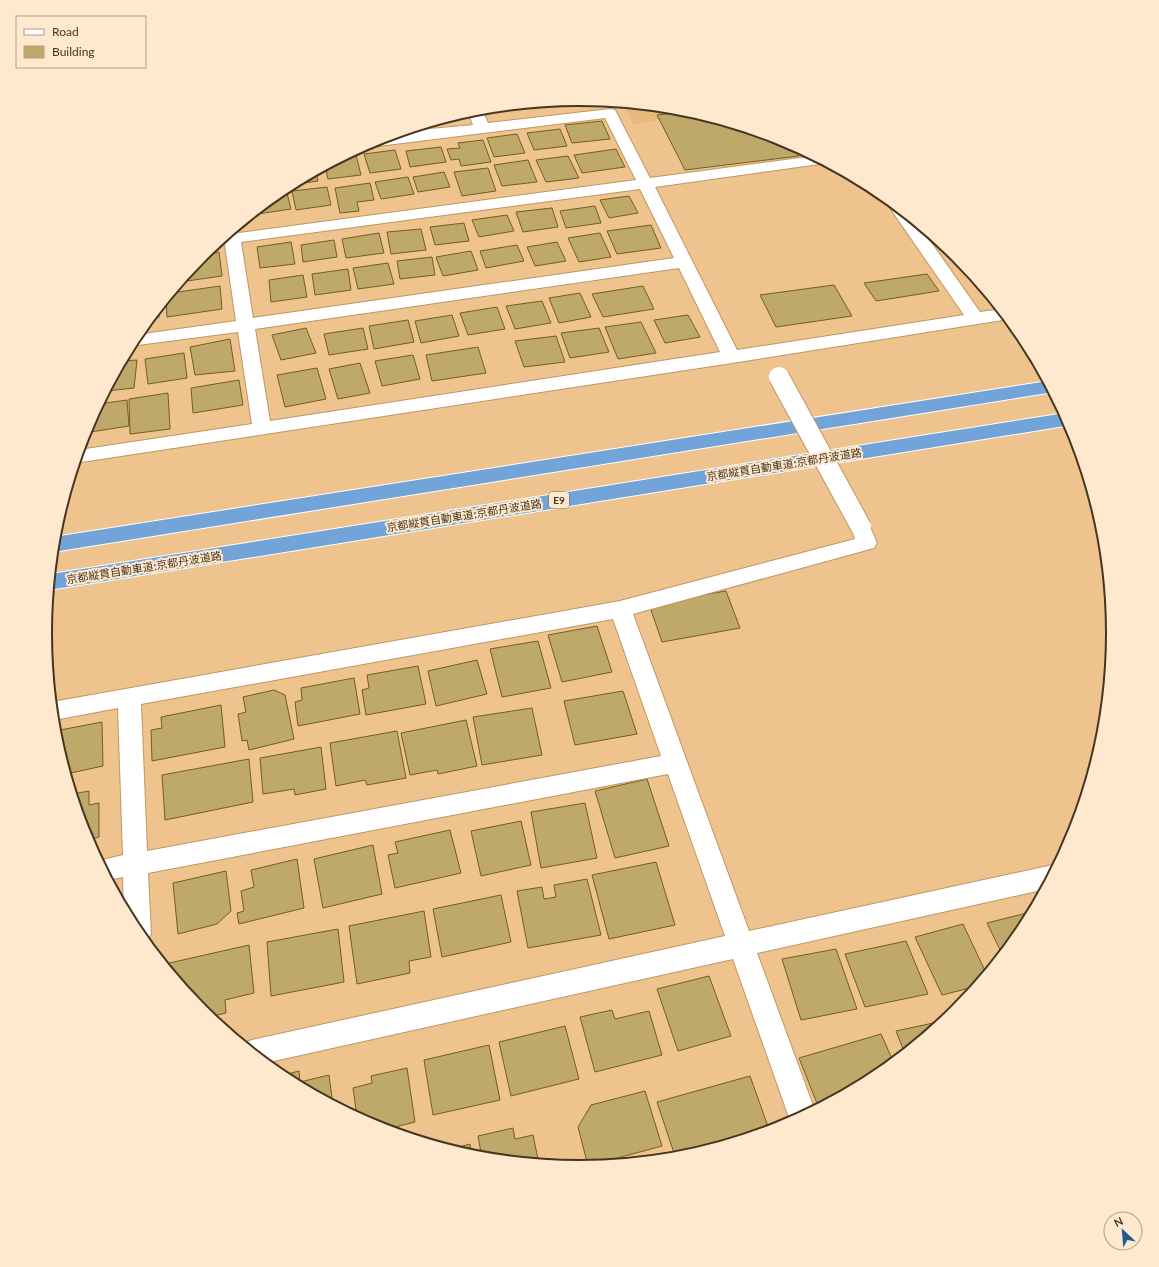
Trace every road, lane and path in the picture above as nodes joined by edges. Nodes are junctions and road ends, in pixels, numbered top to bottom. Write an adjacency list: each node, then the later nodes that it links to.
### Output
1 (477, 116): 2 (street)
2 (482, 129): 3 (street); 5 (street)
3 (397, 139)
4 (814, 161): 5 (street)
5 (645, 183): 7 (street); 9 (street)
6 (906, 219): 11 (street)
7 (233, 236)
8 (229, 240): 12 (street)
9 (684, 262): 12 (street); 15 (street)
10 (1000, 315): 11 (street)
11 (976, 319): 14 (street)
12 (245, 325): 13 (street); 18 (street)
13 (141, 340)
14 (768, 351): 15 (street); 22 (street, bridge)
15 (732, 356): 18 (street)
16 (1046, 388): 20 (highway)
17 (1062, 420): 21 (highway, 京都縦貫自動車道;京都丹波道路 / E9)
18 (262, 428): 19 (street)
19 (83, 456)
20 (60, 544)
21 (55, 581)
22 (620, 609): 23 (street); 25 (street)
23 (129, 697): 24 (street); 26 (street)
24 (58, 710)
25 (676, 763): 26 (street); 30 (street)
26 (135, 864): 27 (street); 29 (street)
27 (107, 869)
28 (1047, 877): 30 (street)
29 (137, 921)
30 (741, 945): 31 (street); 32 (street)
31 (258, 1052)
32 (801, 1112)

